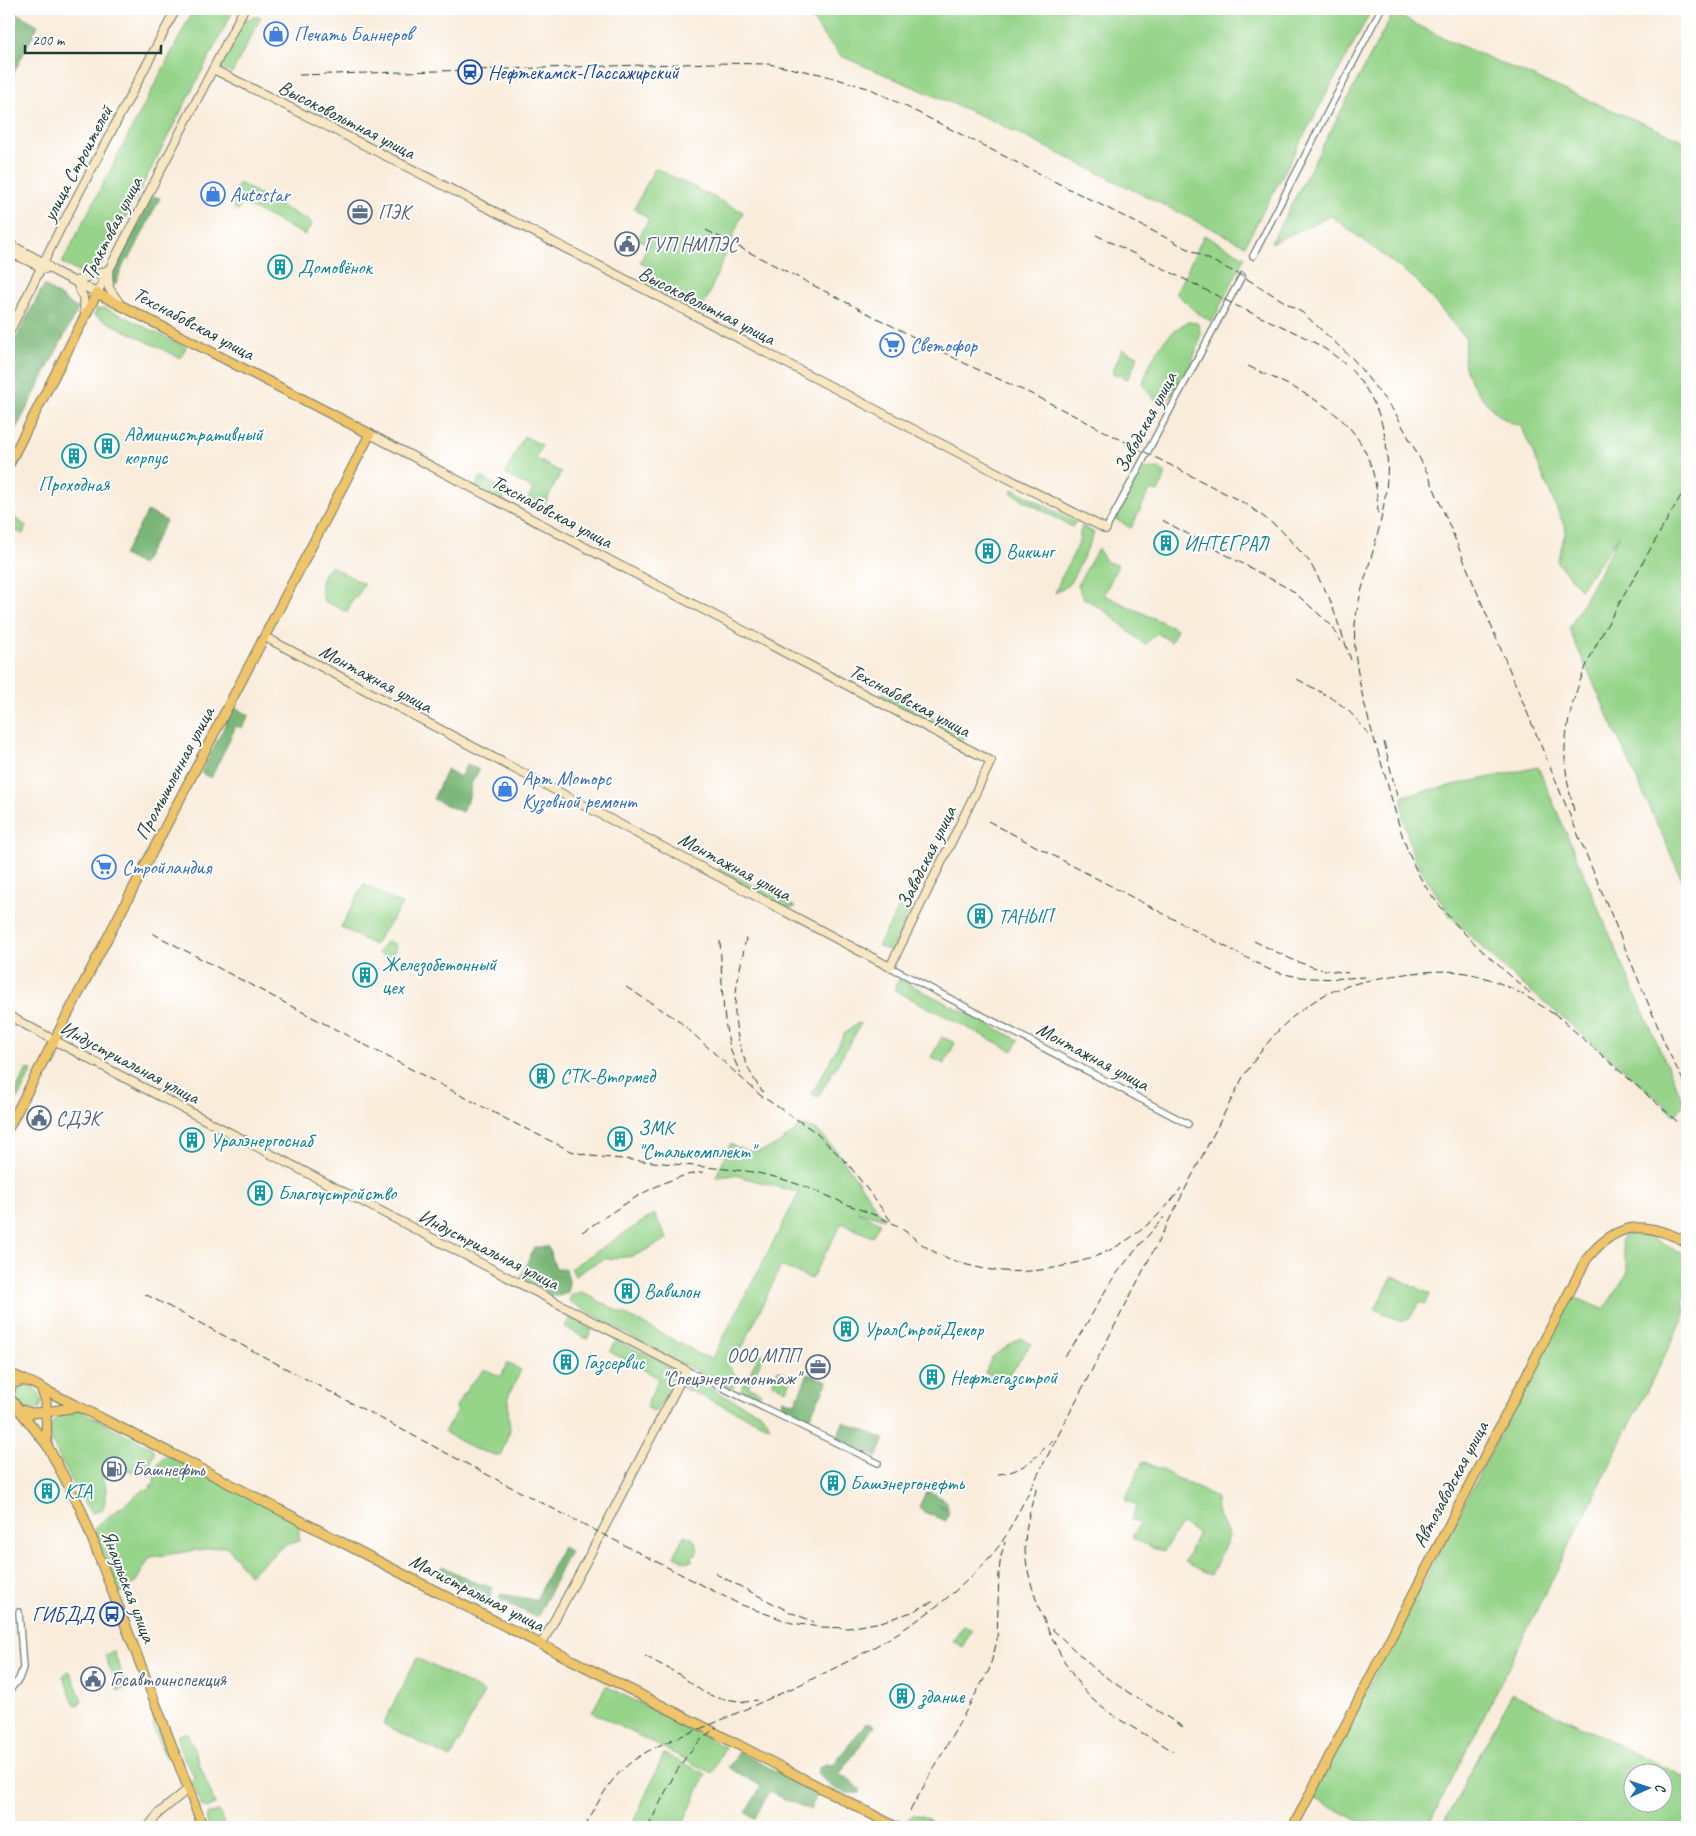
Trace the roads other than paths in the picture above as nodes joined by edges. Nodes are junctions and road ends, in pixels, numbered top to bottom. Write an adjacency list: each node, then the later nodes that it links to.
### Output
1 (176, 9): 8 (street, улица Строителей)
2 (244, 9): 4 (street, Трактовая улица)
3 (1381, 9): 7 (street)
4 (213, 69): 9 (street, Трактовая улица); 18 (street, Высоковольтная улица)
5 (9, 244): 8 (street)
6 (9, 252): 8 (street)
7 (1253, 256)
8 (42, 265): 11 (street); 15 (street, улица Строителей)
9 (108, 270): 11 (street); 12 (street, Трактовая улица); 13 (street)
10 (1242, 276): 18 (street, Заводская улица)
11 (76, 281): 12 (street); 14 (street)
12 (97, 293): 13 (main road, Техснабовская улица); 14 (main road, Трактовая улица)
13 (120, 304): 14 (main road); 16 (main road, Техснабовская улица)
14 (85, 314): 17 (main road, Трактовая улица)
15 (9, 333)
16 (370, 434): 19 (main road, Промышленная улица); 20 (street, Техснабовская улица)
17 (9, 464)
18 (1106, 529)
19 (265, 637): 21 (street, Монтажная улица); 23 (main road, Промышленная улица)
20 (990, 761): 21 (street, Заводская улица)
21 (890, 967): 24 (street, Монтажная улица)
22 (9, 1016): 23 (street, Индустриальная улица)
23 (53, 1040): 25 (main road, Промышленная улица); 27 (street, Индустриальная улица)
24 (1188, 1124)
25 (9, 1127)
26 (1687, 1242): 44 (main road, Автозаводская улица)
27 (686, 1370): 36 (street, Индустриальная улица); 38 (street)
28 (9, 1373): 29 (main road, Магистральная улица)
29 (25, 1380): 30 (main road, Магистральная улица); 31 (main road)
30 (41, 1388): 32 (main road, Магистральная улица); 34 (main road)
31 (9, 1396): 33 (main road)
32 (80, 1408): 34 (main road); 38 (main road, Магистральная улица)
33 (18, 1409): 34 (main road); 35 (main road)
34 (46, 1412): 35 (main road)
35 (47, 1445): 40 (main road, Янаульская улица)
36 (878, 1463)
37 (19, 1612): 39 (street)
38 (541, 1645): 43 (main road, Магистральная улица)
39 (9, 1691)
40 (188, 1789): 41 (street); 42 (main road, Янаульская улица)
41 (148, 1827)
42 (203, 1827)
43 (896, 1827)
44 (1293, 1827)

